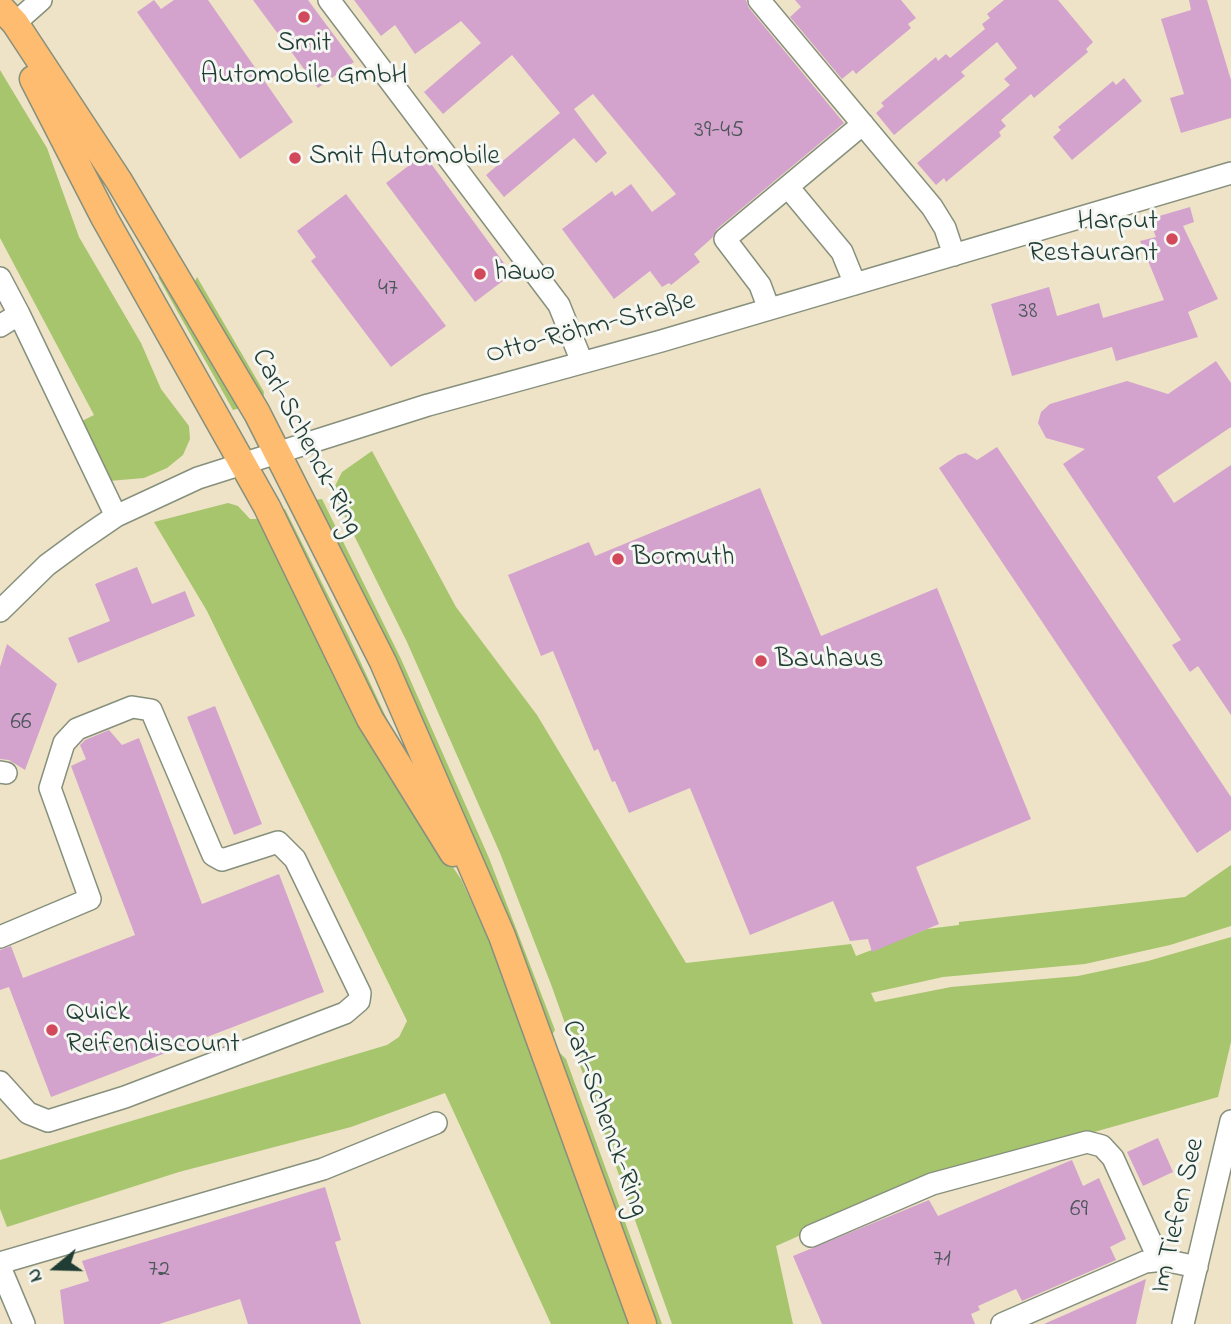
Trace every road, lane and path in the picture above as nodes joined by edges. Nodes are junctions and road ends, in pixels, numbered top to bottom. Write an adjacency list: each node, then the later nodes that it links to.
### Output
1 (41, 0): 4 (street)
2 (329, 0): 14 (street)
3 (760, 0): 5 (street)
4 (5, 19): 15 (main road, Carl-Schenck-Ring); 16 (main road, Carl-Schenck-Ring)
5 (863, 124): 7 (street); 8 (street)
6 (1231, 173): 8 (street, Otto-Röhm-Straße)
7 (788, 187): 10 (street); 11 (street)
8 (954, 255): 10 (street, Otto-Röhm-Straße)
9 (0, 278): 12 (street)
10 (855, 284): 11 (street, Otto-Röhm-Straße)
11 (769, 309): 14 (street, Otto-Röhm-Straße)
12 (19, 314): 13 (street); 17 (street)
13 (0, 326)
14 (582, 362): 15 (street, Otto-Röhm-Straße)
15 (276, 452): 16 (street, Otto-Röhm-Straße); 19 (main road, Carl-Schenck-Ring)
16 (241, 463): 17 (street, Otto-Röhm-Straße); 19 (main road, Carl-Schenck-Ring)
17 (116, 516): 18 (street, Otto-Röhm-Straße)
18 (0, 611)
19 (502, 936): 29 (main road, Carl-Schenck-Ring)
20 (0, 937): 21 (street)
21 (0, 1082)
22 (1231, 1121): 27 (street, Im Tiefen See)
23 (436, 1123): 26 (street)
24 (811, 1236): 25 (street)
25 (1159, 1260): 27 (street); 30 (street)
26 (0, 1265): 28 (street)
27 (1197, 1267): 31 (street, Im Tiefen See)
28 (24, 1324)
29 (643, 1324)
30 (1002, 1324)
31 (1184, 1324)

